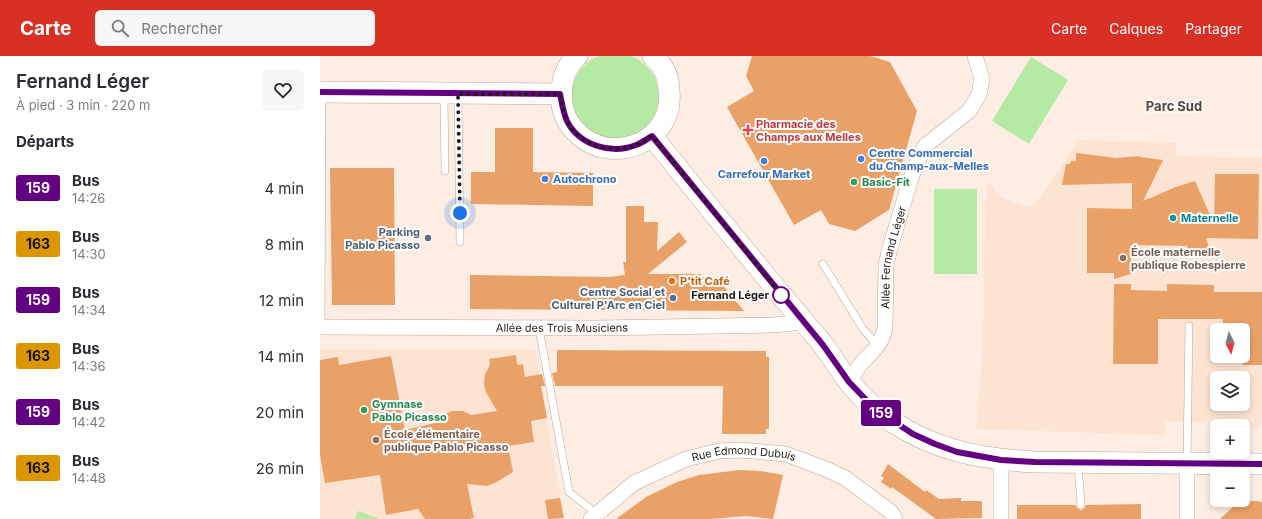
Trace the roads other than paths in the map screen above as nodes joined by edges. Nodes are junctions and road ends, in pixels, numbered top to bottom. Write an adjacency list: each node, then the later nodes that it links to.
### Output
1 (577, 56): 6 (street)
2 (653, 56): 7 (street)
3 (975, 56): 15 (street, Allée Fernand Léger)
4 (321, 92): 5 (street); 13 (lane)
5 (451, 94): 6 (street); 8 (lane); 9 (lane)
6 (560, 94): 7 (street)
7 (652, 136): 11 (street)
8 (445, 171)
9 (460, 242)
10 (822, 264): 15 (lane)
11 (804, 322): 14 (street, Allée des Trois Musiciens); 16 (street)
12 (1189, 326): 19 (lane)
13 (321, 327): 14 (street, Allée des Trois Musiciens)
14 (539, 328): 22 (lane)
15 (877, 347): 16 (street, Allée Fernand Léger)
16 (849, 382): 17 (street)
17 (1001, 460): 18 (street); 24 (street)
18 (1078, 463): 19 (street); 21 (lane)
19 (1187, 464): 20 (street); 25 (street)
20 (1262, 464)
21 (1081, 505)
22 (594, 517): 23 (street, Rue Edmond Dubuis)
23 (895, 519)
24 (1001, 519)
25 (1187, 519)

